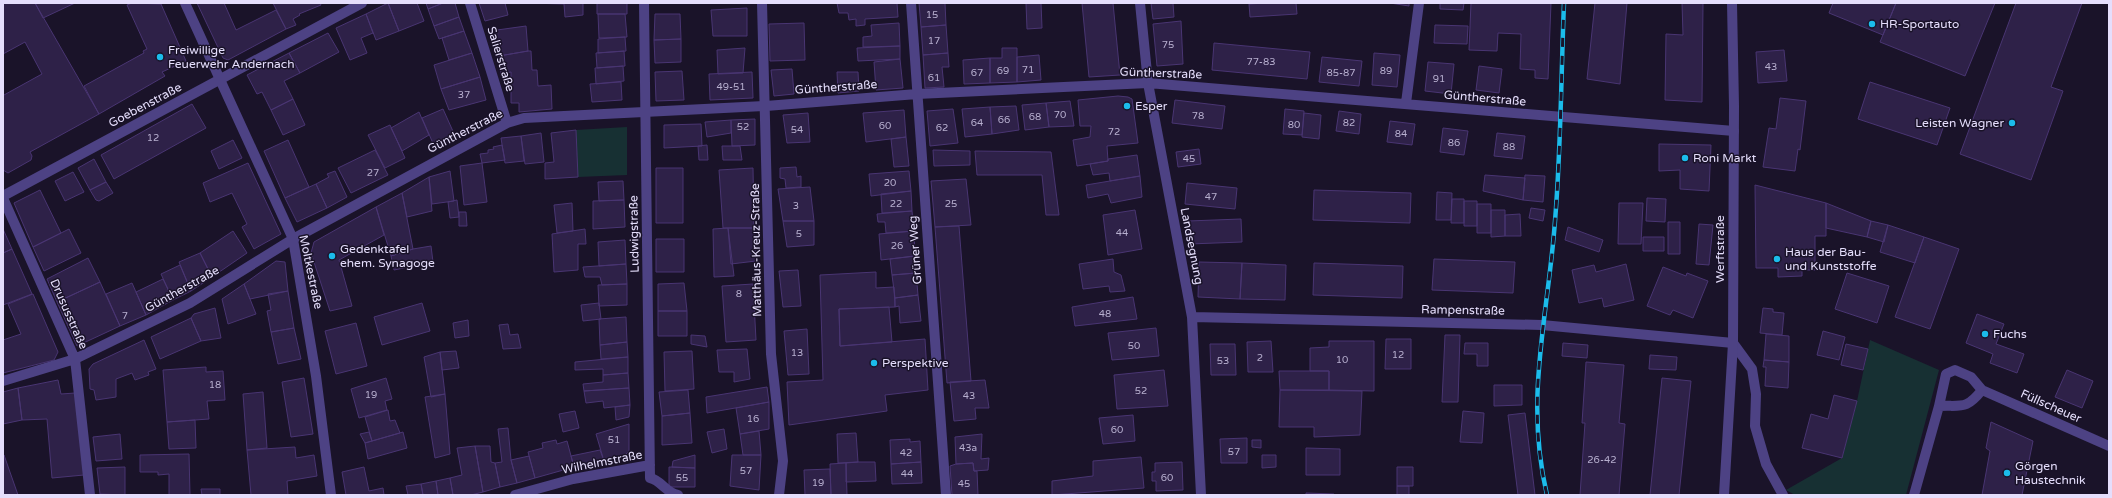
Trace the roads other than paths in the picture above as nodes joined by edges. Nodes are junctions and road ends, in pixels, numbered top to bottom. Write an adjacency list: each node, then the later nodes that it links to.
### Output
1 (185, 3): 10 (street, Moltkestraße)
2 (362, 3): 10 (street, Goebenstraße)
3 (470, 3): 16 (street, Salierstraße)
4 (644, 3): 15 (street, Ludwigstraße)
5 (762, 3): 14 (street, Matthäus-Kreuz-Straße)
6 (912, 3): 12 (street, Grüner Weg)
7 (1140, 3): 11 (street, Landsegnung)
8 (1419, 3): 13 (street)
9 (1732, 3): 17 (street, Werftstraße)
10 (220, 80): 18 (street, Goebenstraße); 19 (street, Moltkestraße)
11 (1148, 83): 12 (street, Güntherstraße); 13 (street, Güntherstraße); 20 (street, Landsegnung)
12 (917, 94): 14 (street, Güntherstraße); 33 (street, Grüner Weg)
13 (1406, 103): 17 (street, Güntherstraße)
14 (766, 106): 15 (street, Güntherstraße); 32 (street, Matthäus-Kreuz-Straße)
15 (646, 111): 16 (street, Güntherstraße); 27 (street, Ludwigstraße)
16 (507, 123): 19 (street, Güntherstraße)
17 (1734, 131): 21 (street, Werftstraße)
18 (3, 197): 22 (street, Drususstraße)
19 (293, 239): 22 (street, Güntherstraße); 29 (street, Moltkestraße)
20 (1192, 317): 21 (street, Rampenstraße); 34 (street, Landsegnung)
21 (1733, 342): 35 (street, Werftstraße); 36 (street)
22 (75, 360): 23 (street, Güntherstraße); 28 (street, Drususstraße)
23 (3, 381)
24 (1982, 390): 25 (street); 25 (street, Füllscheuer); 26 (street, Füllscheuer)
25 (1939, 406): 37 (street, Füllscheuer)
26 (2109, 446)
27 (650, 465): 30 (street, Wilhelmstraße); 31 (street, Wilhelmstraße)
28 (90, 495)
29 (331, 495)
30 (515, 495)
31 (678, 495)
32 (779, 495)
33 (946, 495)
34 (1201, 495)
35 (1724, 495)
36 (1782, 495)
37 (1914, 495)

